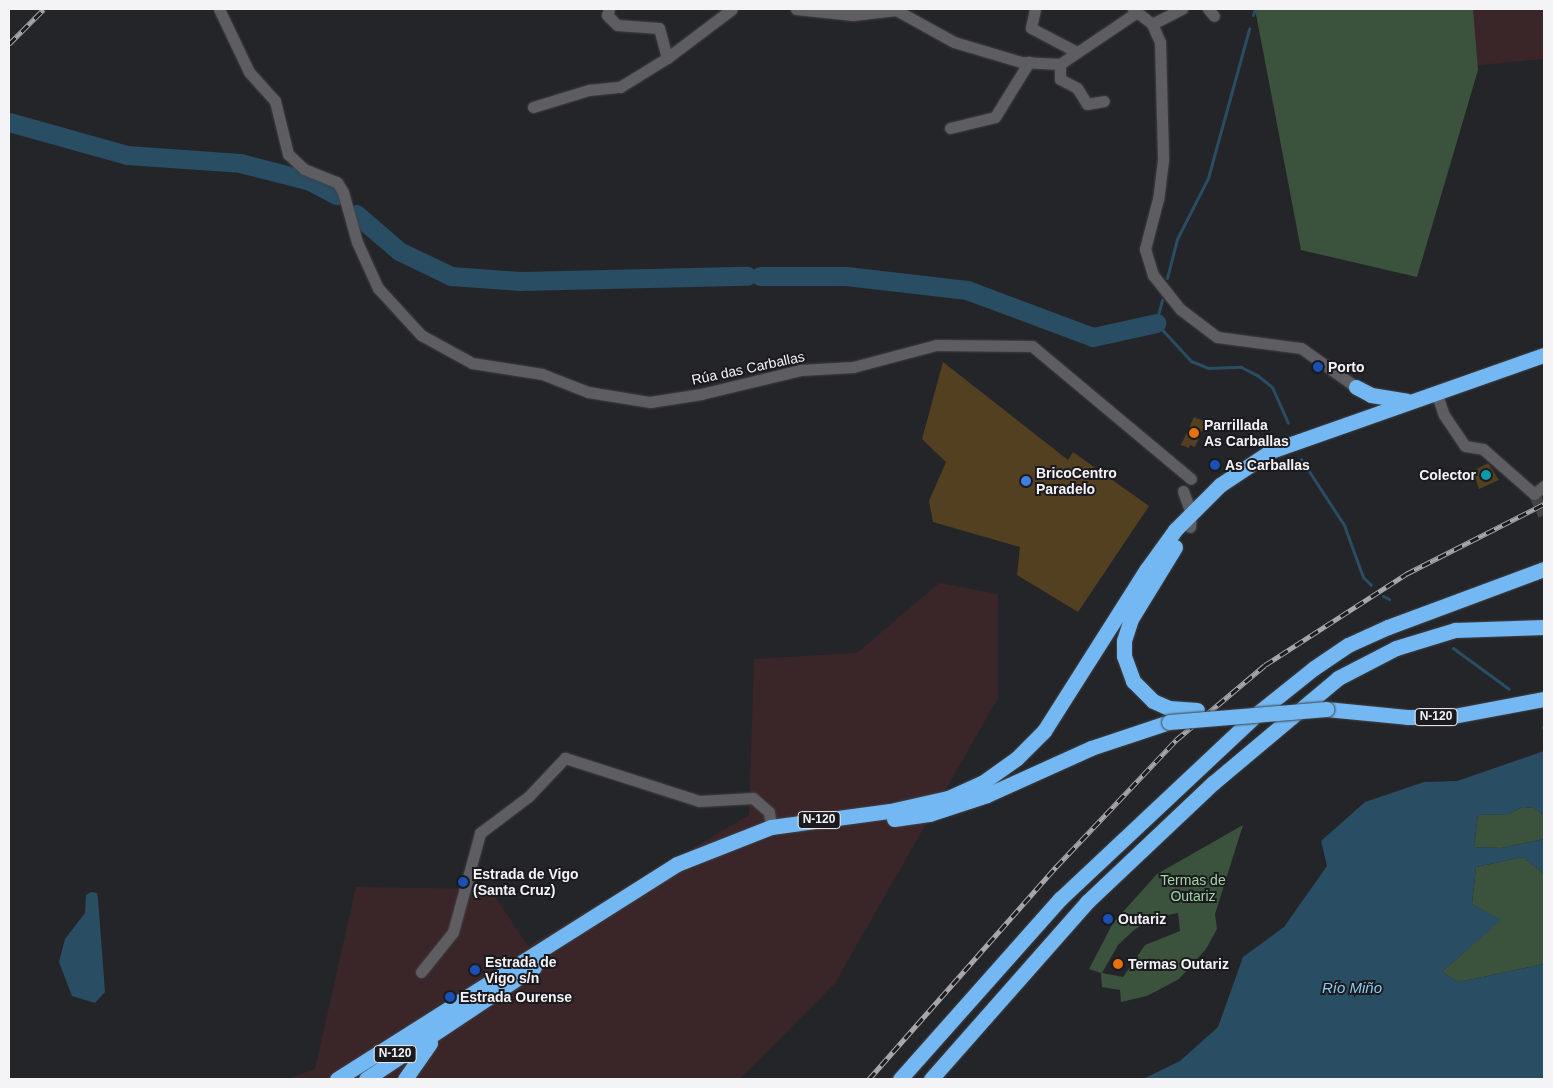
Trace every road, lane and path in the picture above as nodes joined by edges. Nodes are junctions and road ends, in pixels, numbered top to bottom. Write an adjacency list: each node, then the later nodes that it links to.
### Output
1 (219, 9): 21 (street, Rúa das Carballas)
2 (609, 9): 10 (street)
3 (732, 9): 10 (street)
4 (796, 9): 11 (street)
5 (1035, 9): 9 (street)
6 (1182, 9): 8 (street)
7 (1135, 10): 8 (street); 9 (street)
8 (1152, 24): 17 (street)
9 (1077, 52): 12 (street)
10 (667, 58): 14 (street)
11 (1029, 62): 12 (street); 15 (street)
12 (1060, 64): 13 (street)
13 (1104, 101)
14 (533, 107)
15 (950, 128)
16 (1544, 355): 18 (highway, N-120)
17 (1356, 387): 19 (highway); 20 (highway)
18 (1436, 392): 19 (highway, N-120); 22 (street)
19 (1411, 401): 20 (highway, N-120)
20 (1359, 418): 24 (highway, N-120)
21 (1191, 479)
22 (1544, 486)
23 (1183, 491): 24 (street)
24 (1190, 520): 28 (highway, N-120, bridge); 29 (highway, N-120)
25 (1544, 569): 36 (highway)
26 (1544, 627): 37 (highway)
27 (1544, 699): 28 (highway, N-120)
28 (1326, 709): 31 (highway, N-120, bridge)
29 (771, 827): 30 (street); 31 (highway, N-120)
30 (421, 972)
31 (433, 1029): 32 (highway, N-120); 33 (highway, N-120); 34 (highway, N-120); 35 (highway, N-120)
32 (337, 1079)
33 (353, 1079)
34 (366, 1079)
35 (405, 1079)
36 (900, 1079)
37 (931, 1079)

